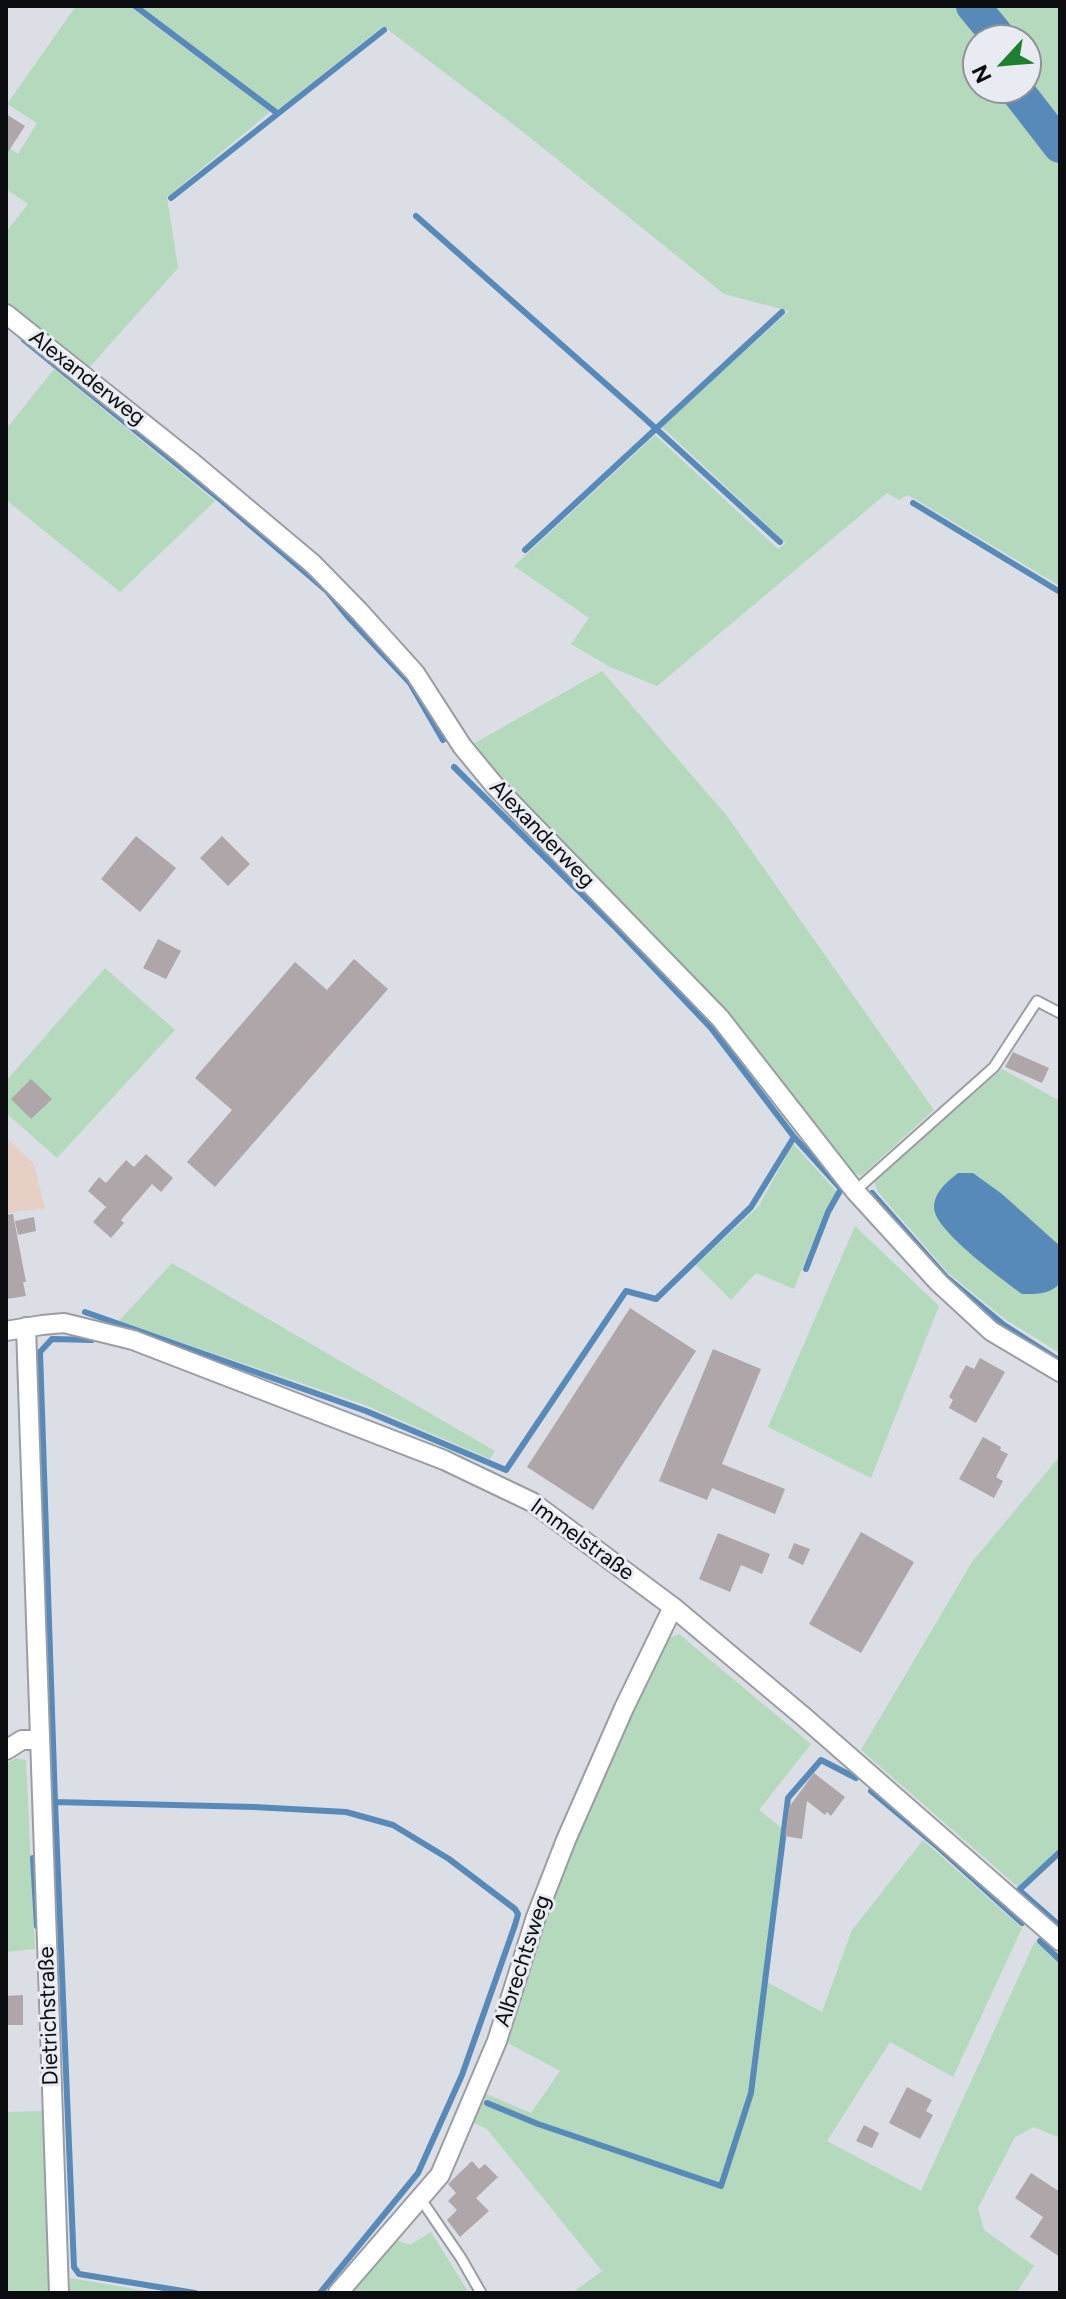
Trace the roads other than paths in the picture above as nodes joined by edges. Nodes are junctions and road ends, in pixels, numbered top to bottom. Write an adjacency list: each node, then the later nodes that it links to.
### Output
1 (6, 314): 3 (street, Alexanderweg)
2 (1060, 1013): 3 (lane)
3 (855, 1191): 6 (street, Alexanderweg)
4 (26, 1327): 5 (street, Immelstraße); 7 (street, Immelstraße); 8 (street, Dietrichstraße)
5 (6, 1331)
6 (1060, 1372)
7 (673, 1607): 10 (street, Immelstraße); 11 (street, Albrechtsweg)
8 (39, 1740): 9 (street); 12 (street, Dietrichstraße)
9 (6, 1750)
10 (1060, 1941)
11 (420, 2198): 13 (street, Albrechtsweg); 14 (lane)
12 (59, 2293)
13 (338, 2293)
14 (481, 2293)

